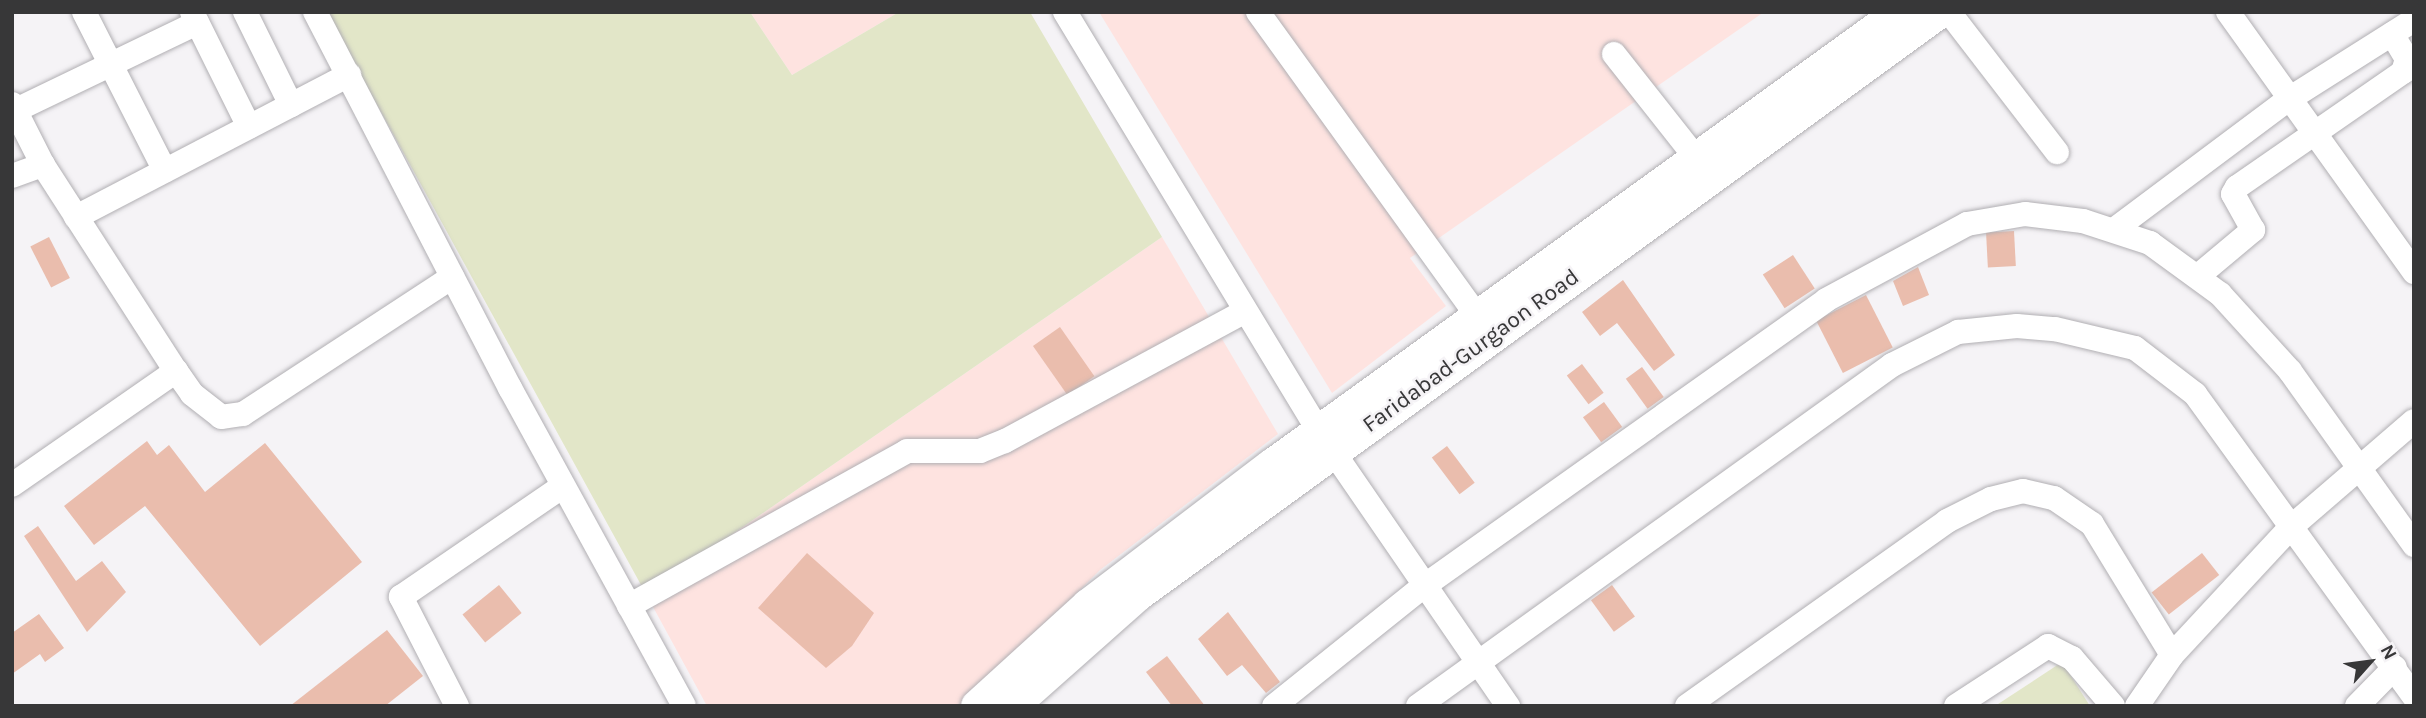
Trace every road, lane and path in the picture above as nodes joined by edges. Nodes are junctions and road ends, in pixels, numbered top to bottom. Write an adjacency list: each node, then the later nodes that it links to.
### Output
1 (83, 12): 14 (street)
2 (245, 12): 17 (street)
3 (315, 12): 15 (street)
4 (1065, 12): 31 (street)
5 (1258, 12): 32 (street)
6 (1899, 12): 21 (main road, Faridabad-Gurgaon Road)
7 (1940, 12): 35 (main road, Faridabad-Gurgaon Road)
8 (1949, 12): 22 (street)
9 (2228, 12): 16 (street)
10 (194, 17): 14 (street); 19 (street)
11 (2414, 20): 12 (street)
12 (2392, 34): 16 (street); 20 (street)
13 (1614, 54): 21 (street)
14 (110, 65): 18 (street); 24 (street)
15 (349, 75): 17 (street); 30 (street)
16 (2289, 99): 20 (street); 27 (street)
17 (291, 105): 19 (street)
18 (14, 107): 23 (street)
19 (249, 127): 24 (street)
20 (2313, 131): 28 (street); 29 (street)
21 (1688, 148): 32 (main road, Faridabad-Gurgaon Road)
22 (2057, 152)
23 (43, 165): 25 (street); 26 (street)
24 (165, 171): 26 (street)
25 (12, 176)
26 (76, 217): 33 (street)
27 (2115, 229): 29 (street); 41 (street)
28 (2414, 272)
29 (2198, 276): 36 (street)
30 (452, 277): 33 (street); 38 (street)
31 (1245, 311): 35 (street); 42 (street)
32 (1478, 317): 35 (main road, Faridabad-Gurgaon Road)
33 (176, 371): 37 (street)
34 (2414, 421): 36 (street)
35 (1326, 441): 41 (street); 49 (main road, Faridabad-Gurgaon Road); 50 (main road, Faridabad-Gurgaon Road)
36 (2360, 466): 39 (street); 40 (street)
37 (12, 485)
38 (563, 486): 42 (street); 47 (street)
39 (2291, 527): 43 (street); 44 (street); 45 (street)
40 (2414, 545)
41 (1424, 586): 44 (street); 51 (street)
42 (629, 606): 48 (street)
43 (2172, 655): 54 (street); 57 (street)
44 (1478, 663): 52 (street); 53 (street)
45 (2395, 667): 46 (street); 58 (street)
46 (2414, 695)
47 (457, 706)
48 (684, 706)
49 (978, 706)
50 (1013, 706)
51 (1274, 706)
52 (1418, 706)
53 (1508, 706)
54 (1687, 706)
55 (1956, 706): 56 (street)
56 (2113, 706)
57 (2137, 706)
58 (2357, 706)

